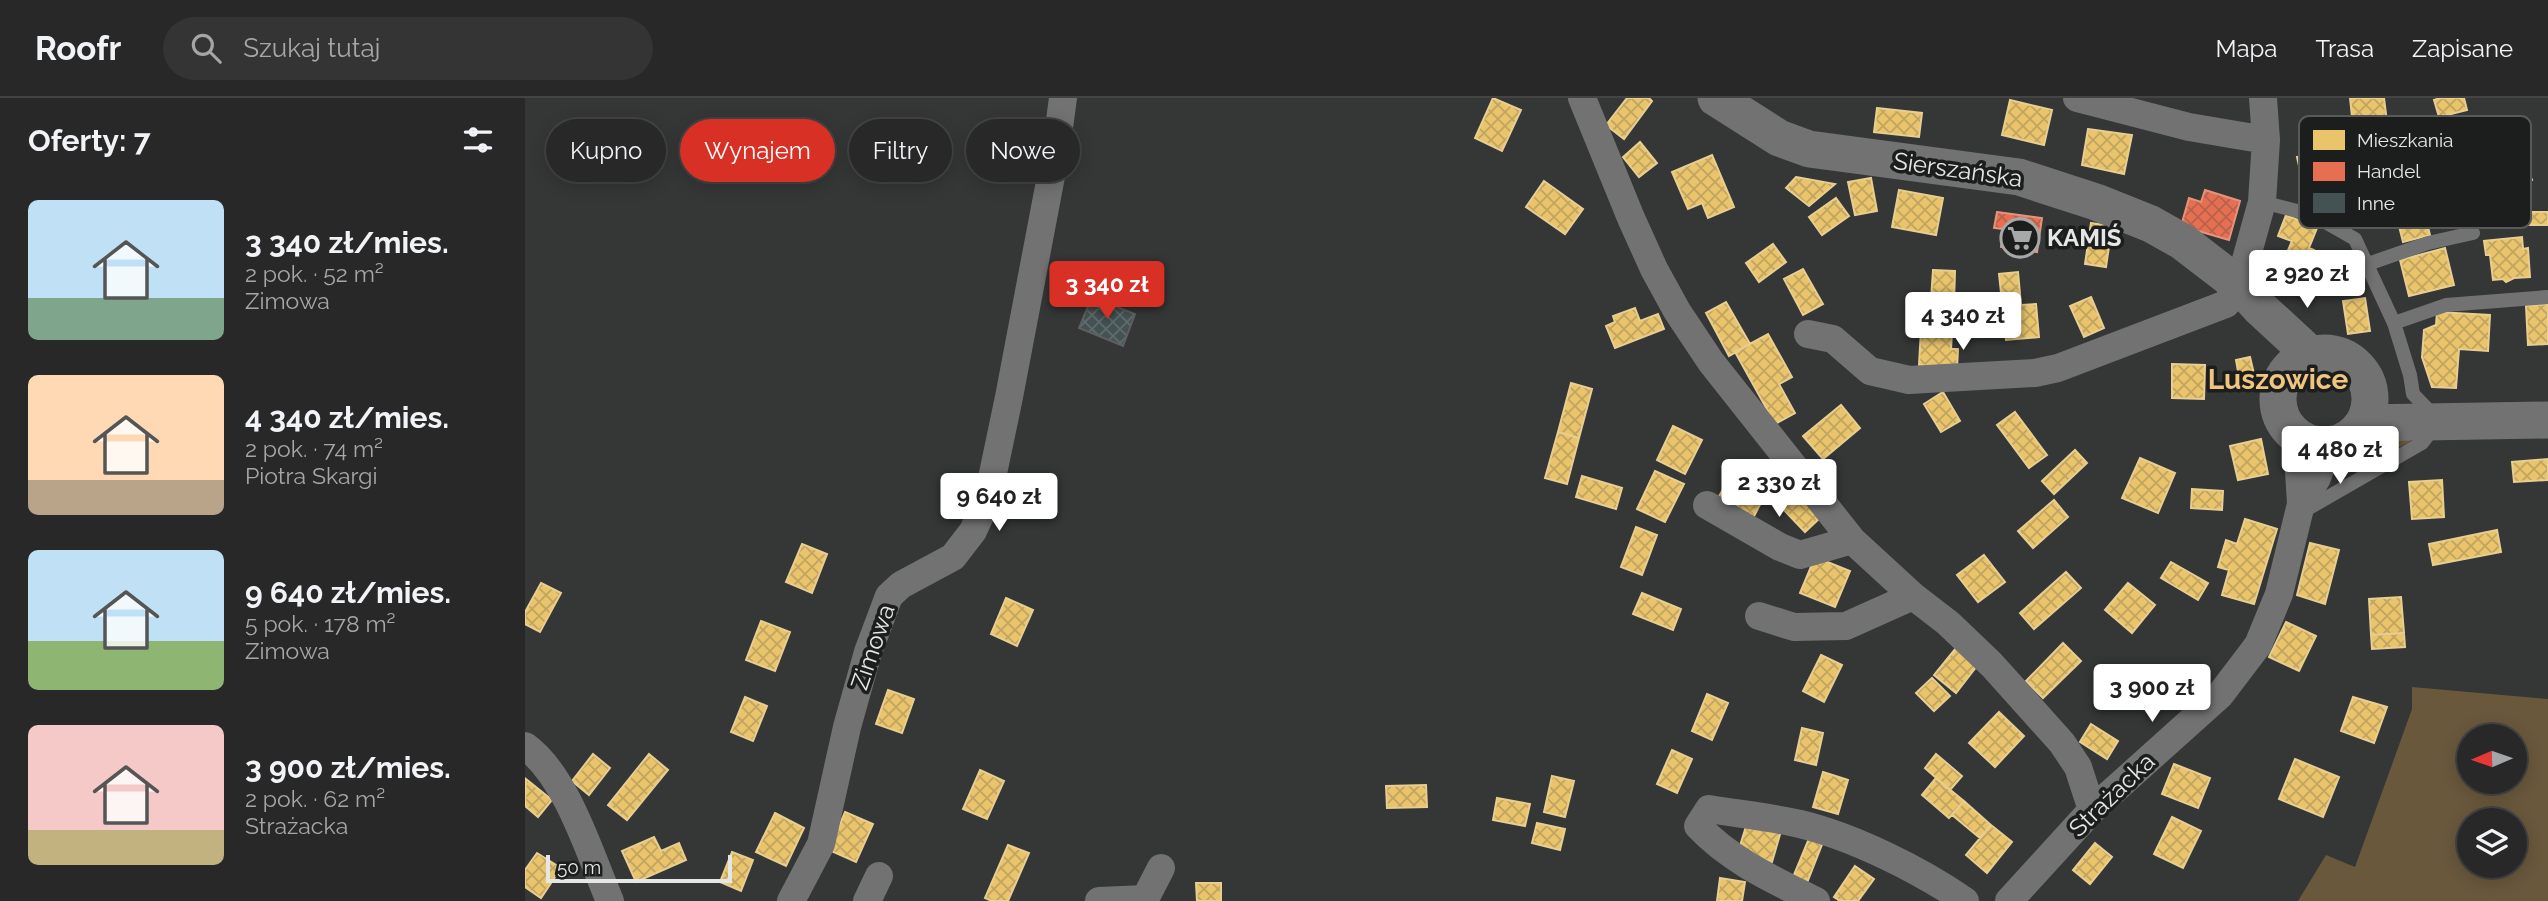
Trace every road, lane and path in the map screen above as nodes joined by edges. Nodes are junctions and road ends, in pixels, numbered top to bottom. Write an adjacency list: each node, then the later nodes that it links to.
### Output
1 (1063, 98): 31 (street, Zimowa)
2 (1582, 98): 23 (street)
3 (1716, 98): 12 (street, Sierszańska)
4 (2077, 98): 6 (street)
5 (2263, 98): 6 (street)
6 (2266, 140): 7 (street)
7 (2262, 201): 8 (lane); 12 (street)
8 (2299, 211)
9 (2336, 228): 11 (lane)
10 (2473, 233): 11 (lane)
11 (2368, 264): 14 (lane)
12 (2250, 297): 15 (street); 16 (street)
13 (2548, 297): 14 (lane)
14 (2394, 323): 19 (lane)
15 (1808, 334)
16 (2297, 366): 17 (street); 20 (street)
17 (2367, 409): 19 (street); 20 (street)
18 (2548, 419): 19 (street)
19 (2434, 421): 22 (lane)
20 (2313, 442): 22 (street, Strażacka)
21 (1707, 505): 23 (street)
22 (2300, 509): 27 (street, Strażacka)
23 (1852, 540): 24 (street)
24 (1913, 596): 25 (street); 27 (street)
25 (1759, 616)
26 (525, 746): 30 (street)
27 (2092, 810): 36 (street, Strażacka)
28 (1161, 868): 33 (street)
29 (879, 876): 32 (street)
30 (610, 901)
31 (791, 901)
32 (867, 901)
33 (1099, 901)
34 (1816, 901): 35 (street)
35 (1965, 901)
36 (2009, 901)

